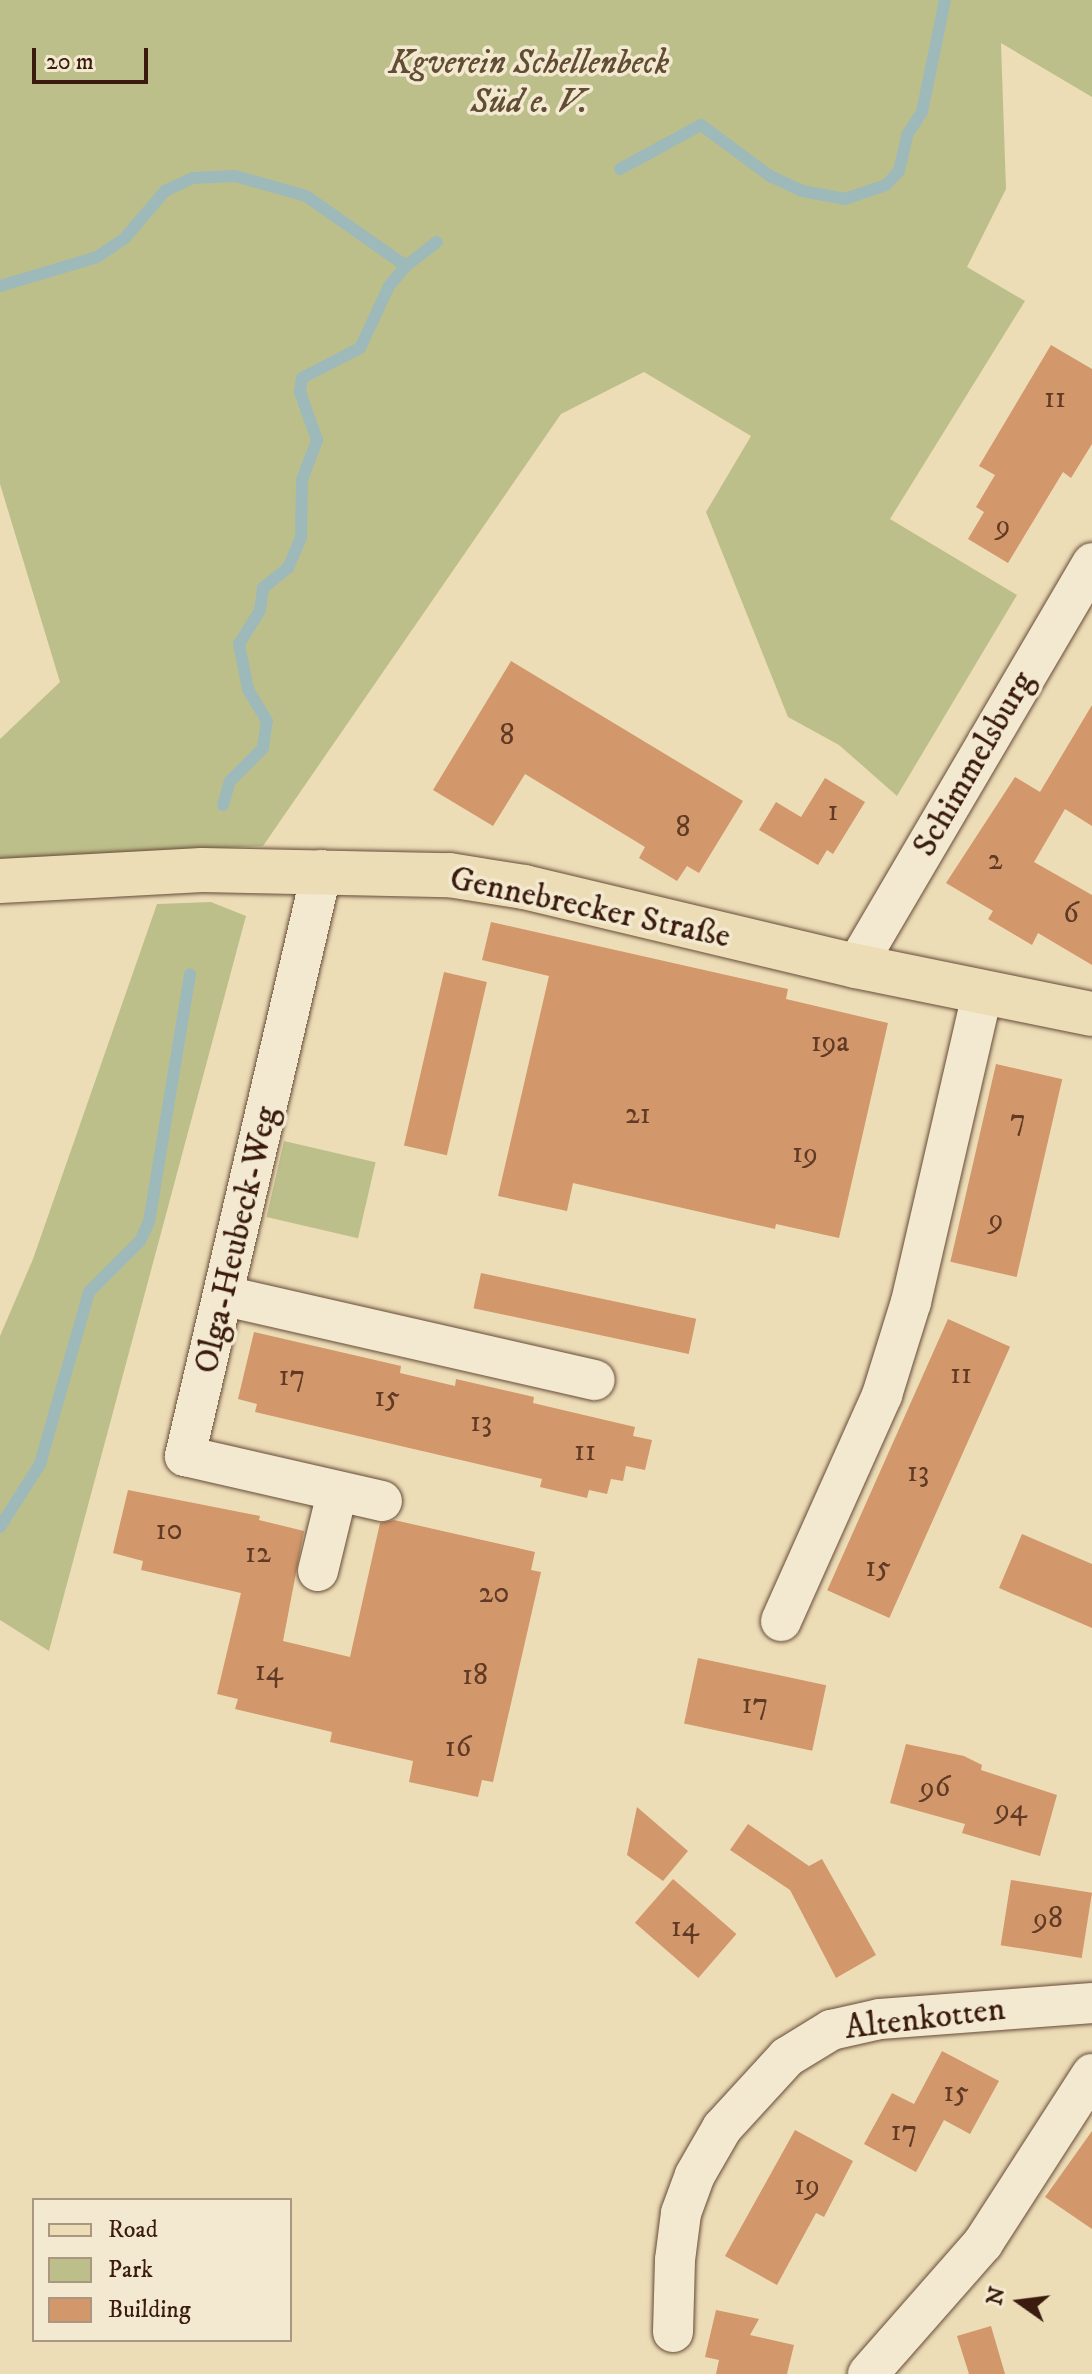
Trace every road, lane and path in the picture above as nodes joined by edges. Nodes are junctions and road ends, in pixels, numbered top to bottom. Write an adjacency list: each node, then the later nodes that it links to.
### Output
1 (1092, 563): 4 (street, Schimmelsburg)
2 (322, 870): 3 (main road, Gennebrecker Straße); 4 (main road, Gennebrecker Straße); 7 (street, Olga-Heubeck-Weg)
3 (0, 881)
4 (856, 966): 5 (main road, Gennebrecker Straße)
5 (982, 994): 6 (main road, Gennebrecker Straße); 12 (street)
6 (1092, 1014)
7 (225, 1296): 8 (street); 9 (street, Olga-Heubeck-Weg)
8 (595, 1380)
9 (337, 1493): 10 (street, Olga-Heubeck-Weg); 11 (street)
10 (382, 1501)
11 (318, 1571)
12 (781, 1621)
13 (1092, 2003): 15 (street, Altenkotten)
14 (1092, 2074): 16 (street)
15 (673, 2332)
16 (868, 2374)

